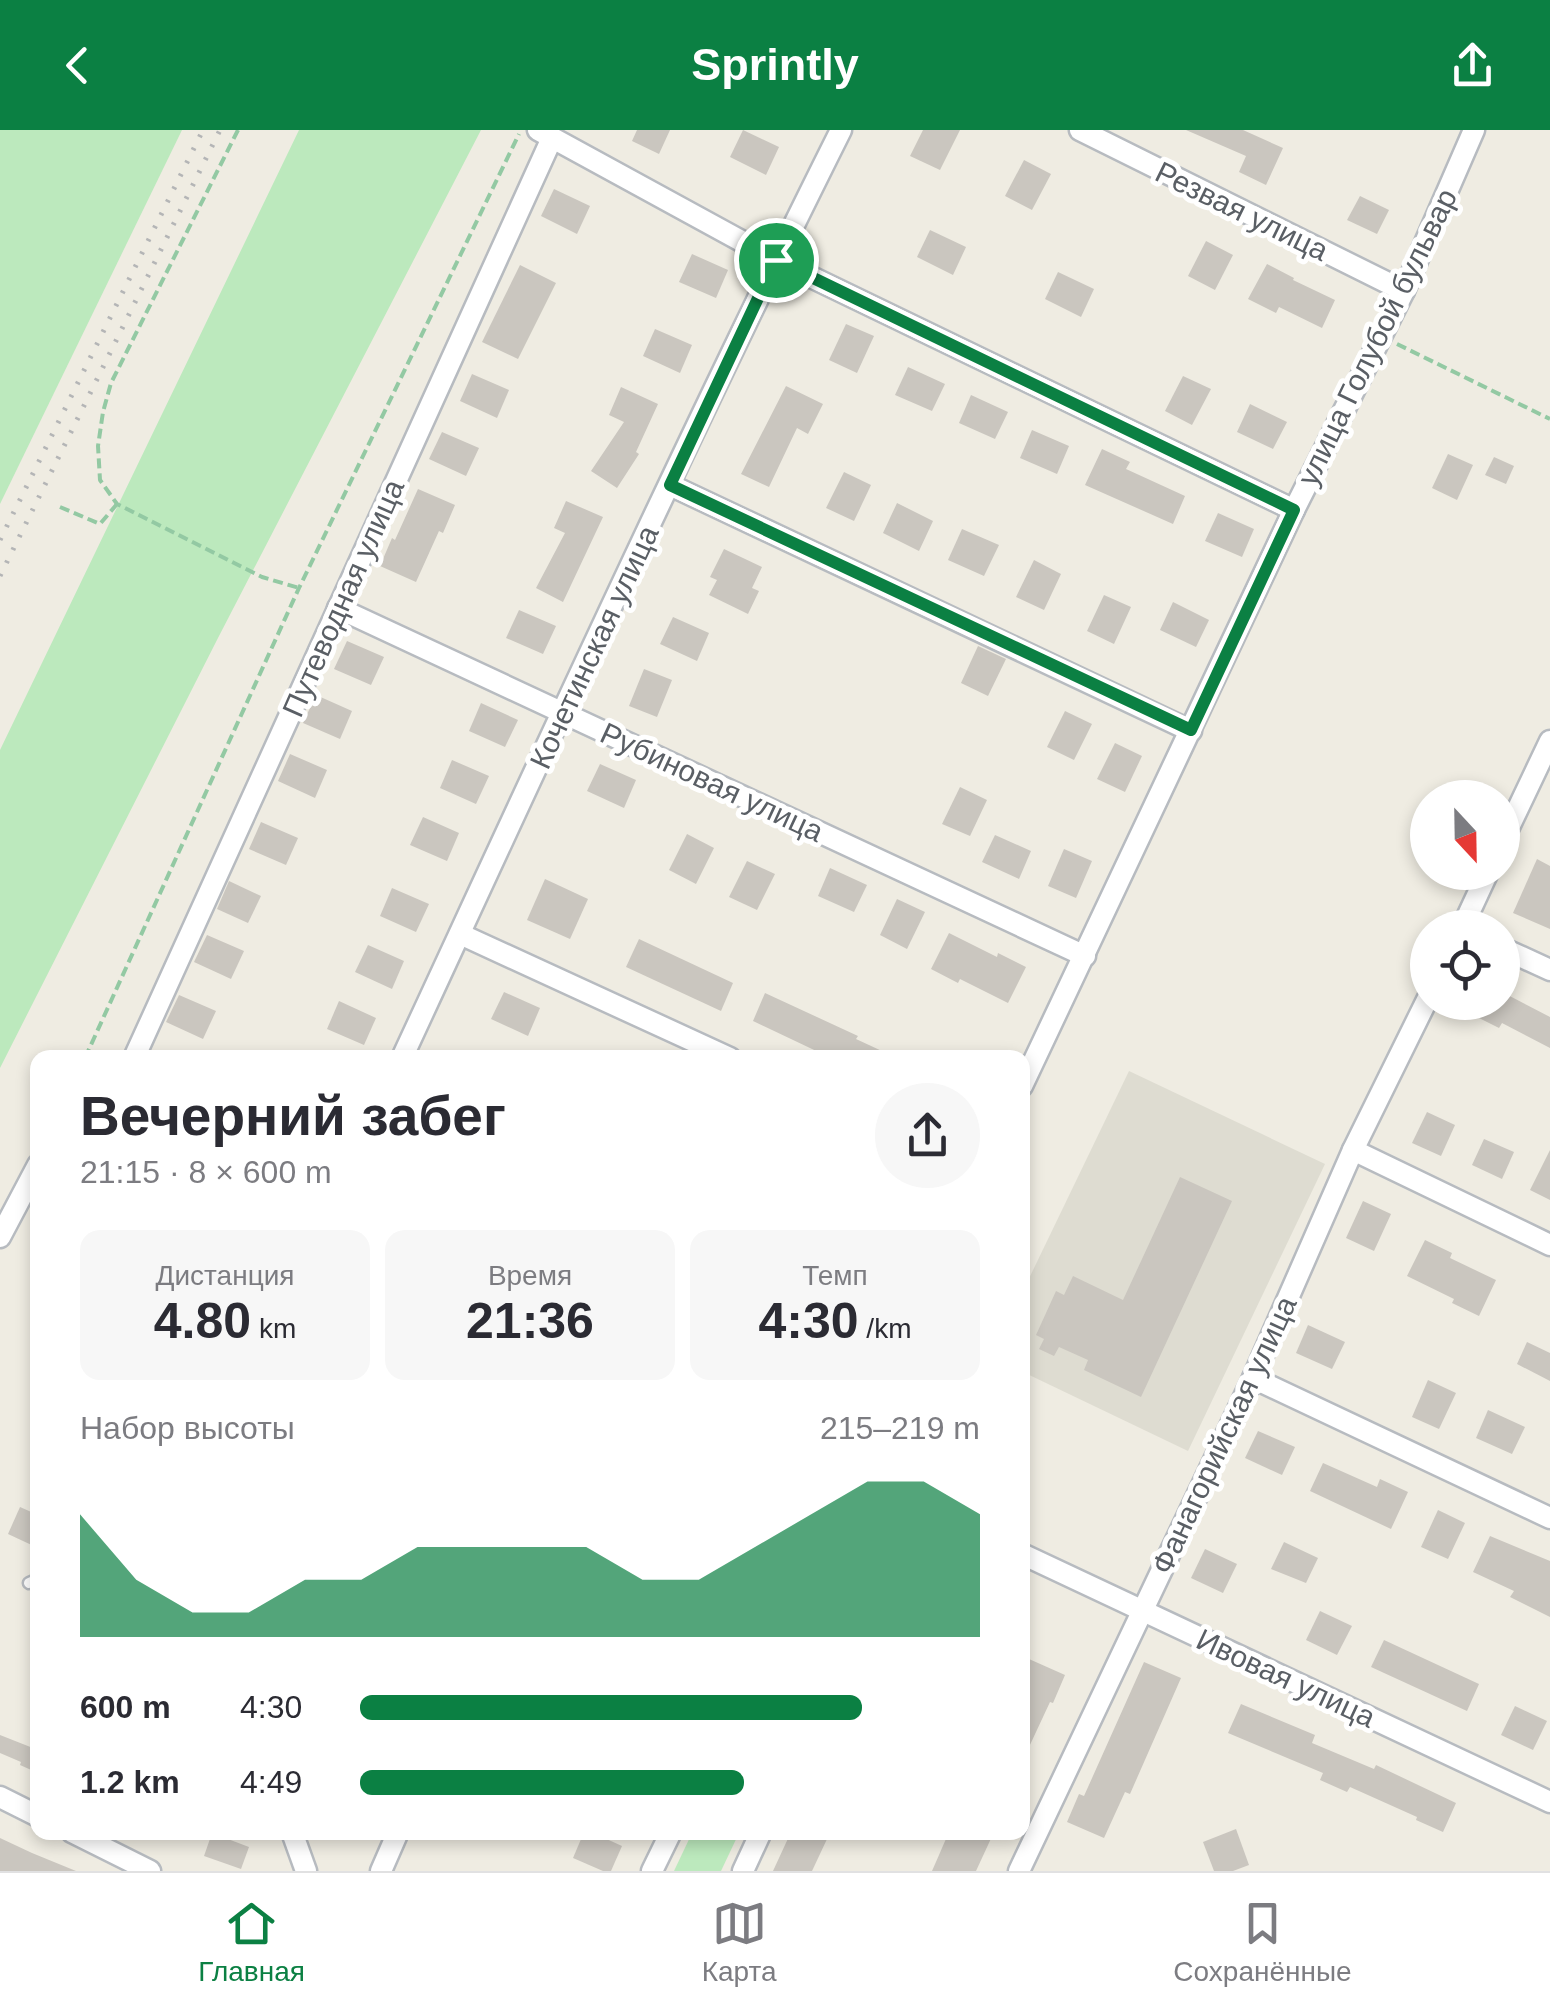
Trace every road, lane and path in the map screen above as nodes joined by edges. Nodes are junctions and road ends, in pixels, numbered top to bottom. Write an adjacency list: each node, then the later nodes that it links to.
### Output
1 (238, 130): 12 (path)
2 (521, 130): 15 (path)
3 (841, 130): 7 (street, Кочетинская улица)
4 (1080, 130): 8 (street, Резвая улица)
5 (1474, 130): 8 (street, улица Голубой бульвар)
6 (545, 134): 7 (street); 16 (street, Путеводная улица)
7 (776, 260): 11 (street, Кочетинская улица); 14 (street)
8 (1404, 292): 9 (street, улица Голубой бульвар)
9 (1382, 336): 10 (path); 14 (street, улица Голубой бульвар)
10 (1550, 419)
11 (670, 485): 17 (street, Кочетинская улица); 18 (street)
12 (117, 504): 13 (path); 15 (path)
13 (60, 507)
14 (1294, 510): 18 (street, улица Голубой бульвар)
15 (298, 588): 26 (path)
16 (338, 608): 17 (street, Рубиновая улица); 27 (street, Путеводная улица)
17 (562, 712): 21 (street, Кочетинская улица); 22 (street, Рубиновая улица)
18 (1191, 730): 22 (street, улица Голубой бульвар)
19 (1550, 742): 20 (street)
20 (1520, 804)
21 (460, 934): 28 (street, Кочетинская улица); 29 (street)
22 (1085, 956): 30 (street, улица Голубой бульвар)
23 (1520, 956): 24 (street)
24 (1550, 970)
25 (1417, 1020): 31 (street, Фанагорийская улица)
26 (89, 1050)
27 (138, 1050)
28 (406, 1050)
29 (713, 1050)
30 (1030, 1069)
31 (1353, 1150): 34 (street); 35 (street, Фанагорийская улица)
32 (30, 1180): 33 (street)
33 (0, 1237)
34 (1550, 1244)
35 (1253, 1378): 36 (street); 38 (street, Фанагорийская улица)
36 (1550, 1518)
37 (1030, 1558): 38 (street, Ивовая улица)
38 (1141, 1610): 40 (street, Ивовая улица); 52 (street, Фанагорийская улица)
39 (0, 1797): 41 (street)
40 (1550, 1802)
41 (30, 1812)
42 (88, 1840): 47 (street)
43 (295, 1840): 48 (street)
44 (394, 1840): 49 (street)
45 (667, 1840): 50 (street)
46 (757, 1840): 51 (street)
47 (150, 1871)
48 (306, 1871)
49 (380, 1871)
50 (652, 1871)
51 (743, 1871)
52 (1019, 1871)

